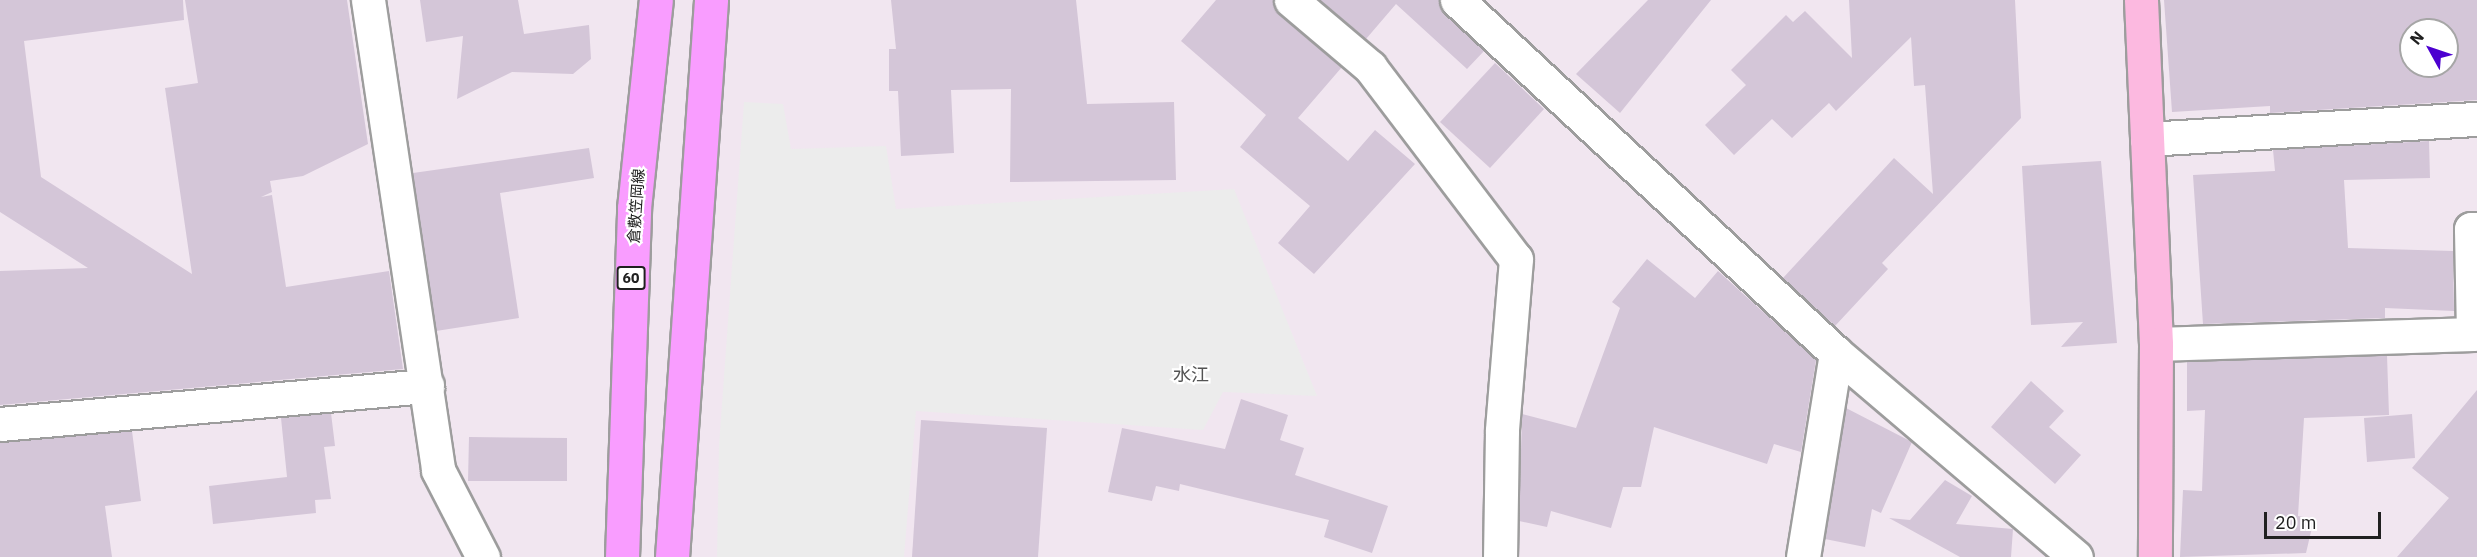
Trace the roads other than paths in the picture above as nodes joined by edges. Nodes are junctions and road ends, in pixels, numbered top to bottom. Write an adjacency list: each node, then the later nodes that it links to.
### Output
1 (368, 0): 12 (street)
2 (656, 0): 15 (main road, 倉敷笠岡線 / 60)
3 (711, 0): 16 (main road)
4 (1291, 0): 17 (street)
5 (1456, 0): 11 (street)
6 (2141, 0): 8 (street)
7 (2477, 119): 8 (street)
8 (2147, 139): 10 (street)
9 (2477, 229): 10 (street)
10 (2156, 344): 20 (street)
11 (1836, 353): 18 (street); 19 (street)
12 (427, 386): 13 (street); 14 (street)
13 (0, 424)
14 (483, 557)
15 (622, 557)
16 (672, 557)
17 (1500, 557)
18 (1803, 557)
19 (2076, 557)
20 (2155, 557)

